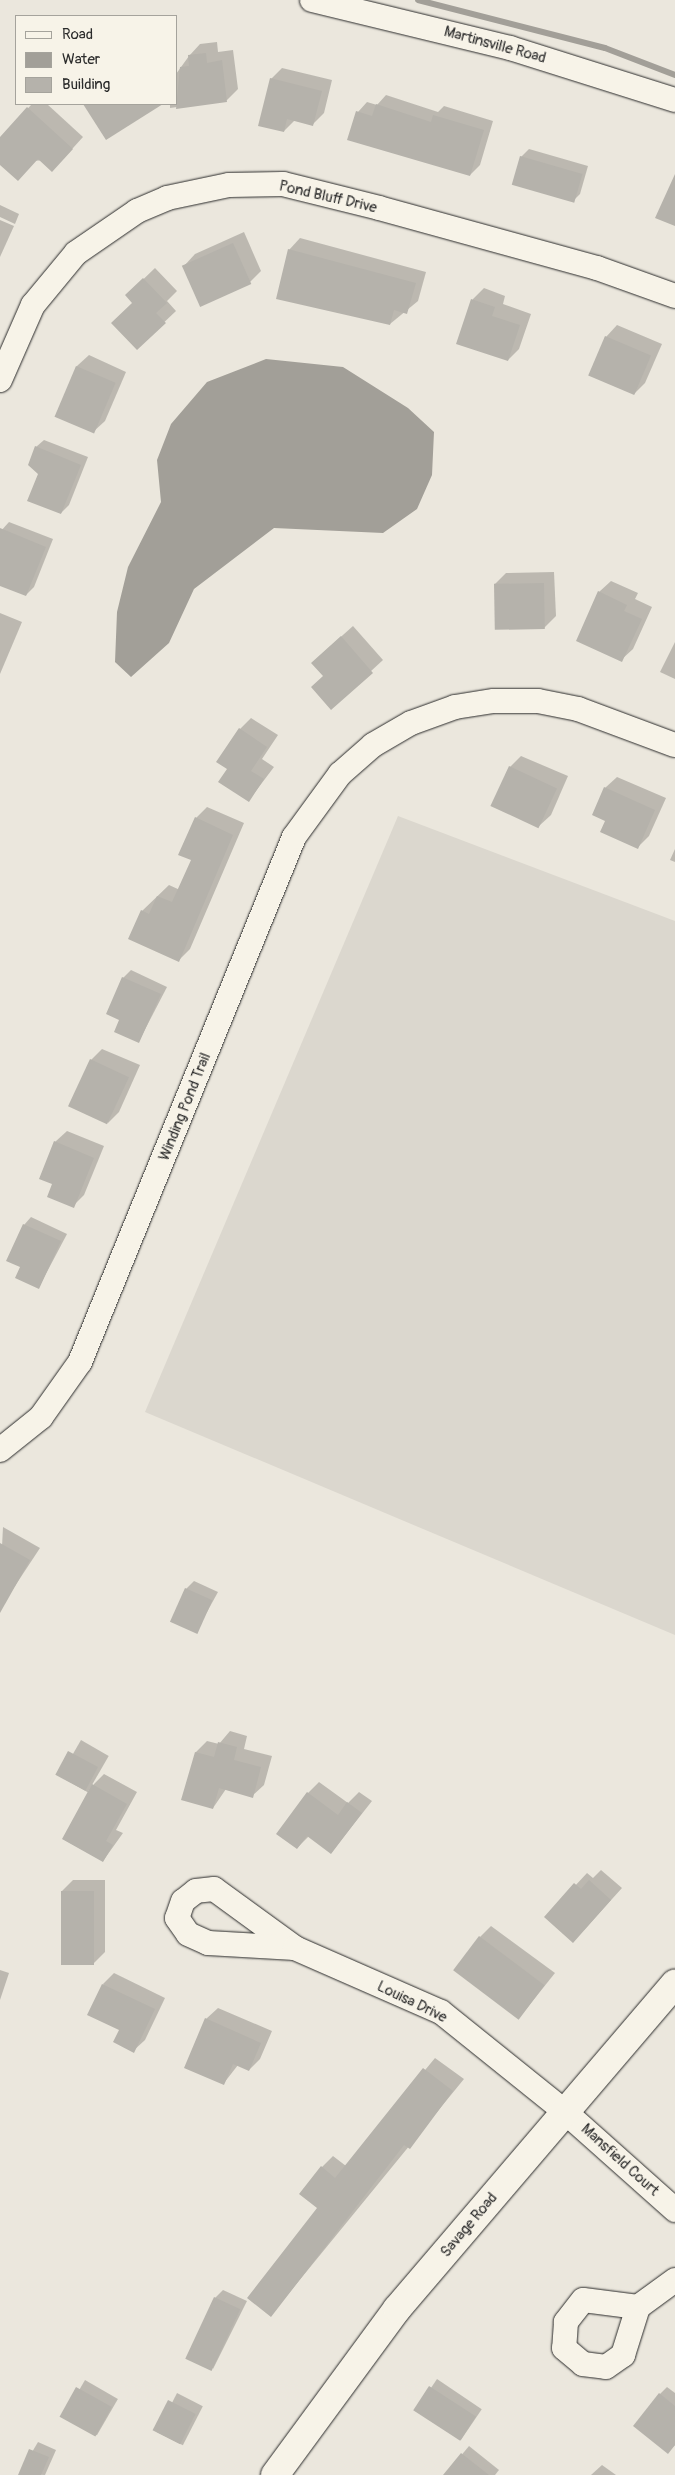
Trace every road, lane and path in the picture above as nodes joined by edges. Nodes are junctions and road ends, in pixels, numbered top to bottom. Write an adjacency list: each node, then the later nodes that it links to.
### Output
1 (312, 0): 2 (street, Martinsville Road)
2 (675, 100)
3 (675, 296): 4 (street, Pond Bluff Drive)
4 (0, 380)
5 (675, 745): 6 (street, Winding Pond Trail)
6 (0, 1450)
7 (295, 1948): 9 (street, Louisa Drive)
8 (675, 1984): 9 (street, Savage Road)
9 (564, 2111): 10 (street, Mansfield Court); 13 (street, Savage Road)
10 (675, 2210)
11 (675, 2280): 12 (street)
12 (638, 2307)
13 (275, 2475)

